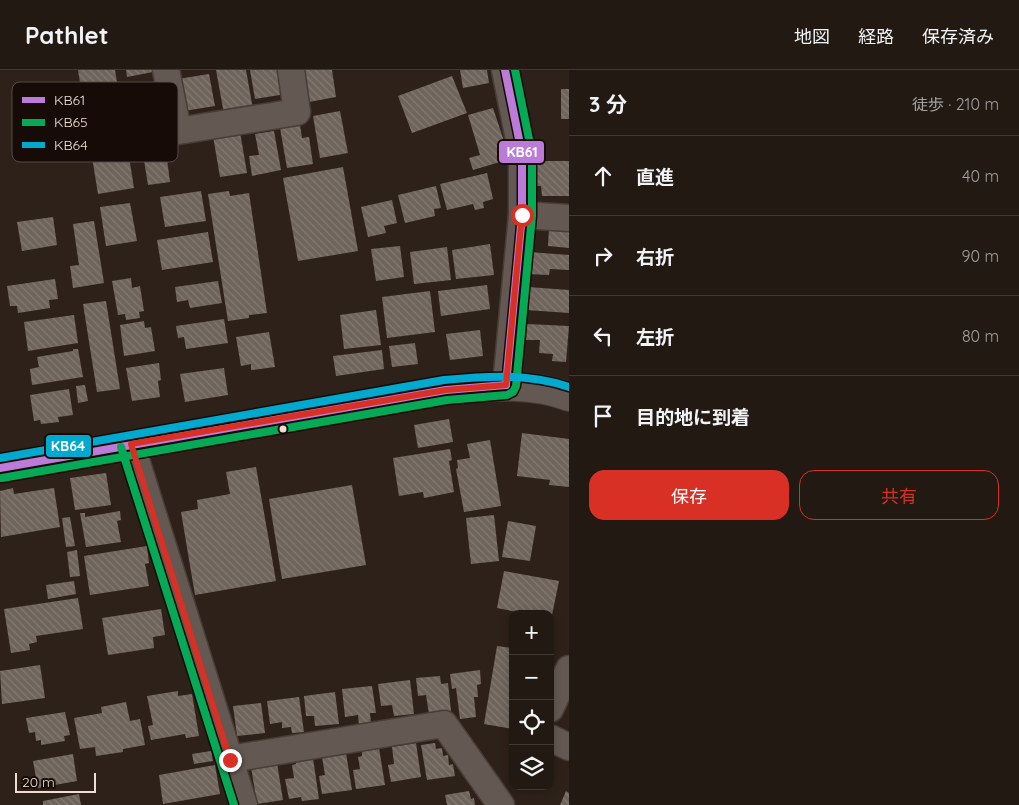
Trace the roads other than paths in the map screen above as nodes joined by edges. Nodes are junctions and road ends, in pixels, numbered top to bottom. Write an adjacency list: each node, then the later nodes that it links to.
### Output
1 (291, 70): 3 (street)
2 (505, 70): 4 (street)
3 (178, 131)
4 (522, 215): 5 (street); 6 (street)
5 (569, 218)
6 (506, 385): 7 (street); 8 (street)
7 (569, 397)
8 (131, 444): 9 (street); 14 (street)
9 (0, 468)
10 (569, 669): 11 (street)
11 (554, 701)
12 (554, 740): 13 (street)
13 (569, 748)
14 (230, 760): 16 (street); 17 (street)
15 (512, 790): 18 (street)
16 (244, 805)
17 (501, 805)
18 (505, 805)

